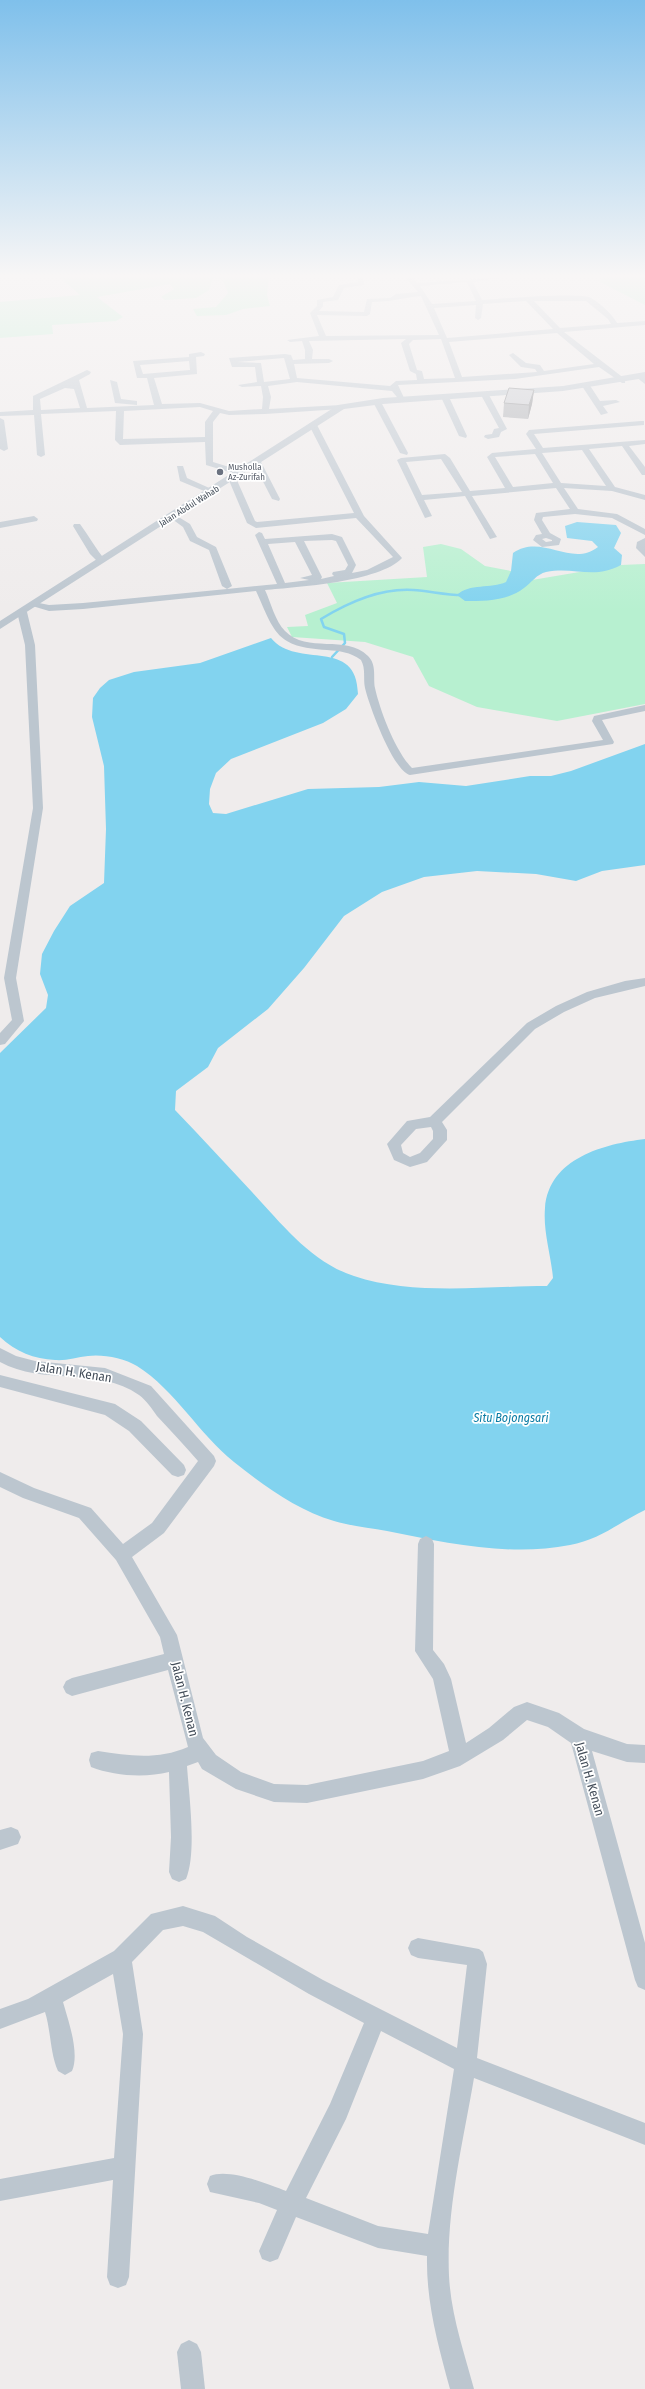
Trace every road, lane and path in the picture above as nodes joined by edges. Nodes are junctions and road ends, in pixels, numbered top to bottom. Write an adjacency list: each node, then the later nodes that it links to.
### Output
1 (58, 388): 24 (street)
2 (77, 388): 20 (street)
3 (115, 388): 18 (street)
4 (153, 388): 18 (street)
5 (264, 388): 23 (street)
6 (388, 388): 10 (street)
7 (500, 388): 11 (street)
8 (555, 388): 11 (street, Jalan Abdul Wahab)
9 (586, 388): 17 (street)
10 (394, 389): 14 (street)
11 (503, 393): 12 (street, Jalan Abdul Wahab)
12 (485, 395): 13 (street, Jalan Abdul Wahab); 32 (street)
13 (445, 397): 14 (street, Jalan Abdul Wahab); 30 (street)
14 (401, 400): 15 (street, Jalan Abdul Wahab)
15 (377, 402): 19 (street, Jalan Abdul Wahab); 39 (street)
16 (616, 402): 17 (street)
17 (598, 404): 25 (street)
18 (158, 405): 21 (street); 22 (street)
19 (341, 407): 23 (street); 29 (street, Jalan Abdul Wahab)
20 (84, 410): 21 (street); 24 (street)
21 (120, 410): 33 (street)
22 (217, 411): 23 (street); 33 (street)
23 (265, 412)
24 (36, 413): 26 (street); 40 (street)
25 (604, 413)
26 (0, 414)
27 (0, 420): 37 (street)
28 (641, 423): 31 (street)
29 (312, 425): 41 (street, Jalan Abdul Wahab); 54 (street)
30 (463, 436)
31 (607, 436): 35 (street); 36 (street); 38 (street)
32 (488, 437)
33 (210, 439): 44 (street)
34 (645, 442): 35 (street)
35 (624, 444): 43 (street)
36 (584, 447): 38 (street); 46 (street)
37 (4, 449)
38 (539, 451): 45 (street); 47 (street)
39 (404, 453)
40 (41, 455)
41 (257, 462): 44 (street, Jalan Abdul Wahab); 52 (street)
42 (180, 468): 48 (street)
43 (645, 472)
44 (235, 475): 48 (street, Jalan Abdul Wahab); 54 (street)
45 (560, 485): 46 (street); 47 (street); 53 (street)
46 (612, 489): 51 (street)
47 (511, 490): 49 (street)
48 (212, 491): 55 (street, Jalan Abdul Wahab)
49 (468, 493): 50 (street); 50 (street); 62 (street)
50 (419, 498): 56 (street)
51 (645, 498)
52 (276, 499)
53 (575, 511): 60 (street); 61 (street)
54 (358, 515): 68 (street)
55 (172, 516): 66 (street, Jalan Abdul Wahab); 69 (street)
56 (428, 516)
57 (34, 519): 58 (street)
58 (0, 524)
59 (77, 526): 66 (street)
60 (645, 532)
61 (547, 535)
62 (493, 537)
63 (298, 539): 67 (street); 67 (street); 68 (street)
64 (645, 541): 65 (street)
65 (645, 554)
66 (101, 560): 71 (street, Jalan Abdul Wahab)
67 (318, 577): 68 (street)
68 (281, 583): 70 (street)
69 (227, 586)
70 (259, 588): 71 (street); 74 (street)
71 (34, 605): 72 (street, Jalan Abdul Wahab)
72 (22, 612): 73 (street, Jalan Abdul Wahab); 75 (street)
73 (0, 626)
74 (645, 708)
75 (5, 978): 77 (street)
76 (645, 982): 78 (street)
77 (0, 1042)
78 (434, 1122)
79 (0, 1354): 84 (street, Jalan H. Kenan)
80 (0, 1381): 81 (street)
81 (178, 1470)
82 (0, 1479): 84 (street)
83 (426, 1544): 90 (street)
84 (122, 1555): 85 (street, Jalan H. Kenan)
85 (175, 1660): 86 (street); 88 (street, Jalan H. Kenan)
86 (72, 1687)
87 (579, 1737): 89 (street); 90 (street, Jalan H. Kenan); 96 (street, Jalan H. Kenan)
88 (200, 1751): 90 (street, Jalan H. Kenan); 92 (street)
89 (645, 1754)
90 (460, 1757)
91 (98, 1760): 92 (street)
92 (178, 1762): 93 (street)
93 (179, 1872)
94 (418, 1948): 101 (street)
95 (121, 1958): 97 (street); 98 (street); 103 (street)
96 (645, 1980)
97 (51, 1997): 99 (street); 100 (street)
98 (376, 2018): 101 (street); 106 (street)
99 (0, 2019)
100 (65, 2064)
101 (466, 2064): 102 (street); 107 (street)
102 (645, 2134)
103 (123, 2167): 105 (street); 109 (street)
104 (218, 2184): 106 (street)
105 (0, 2190)
106 (291, 2204): 107 (street); 108 (street)
107 (439, 2247): 112 (street)
108 (270, 2251)
109 (118, 2277)
110 (189, 2352): 111 (street)
111 (193, 2389)
112 (462, 2389)

